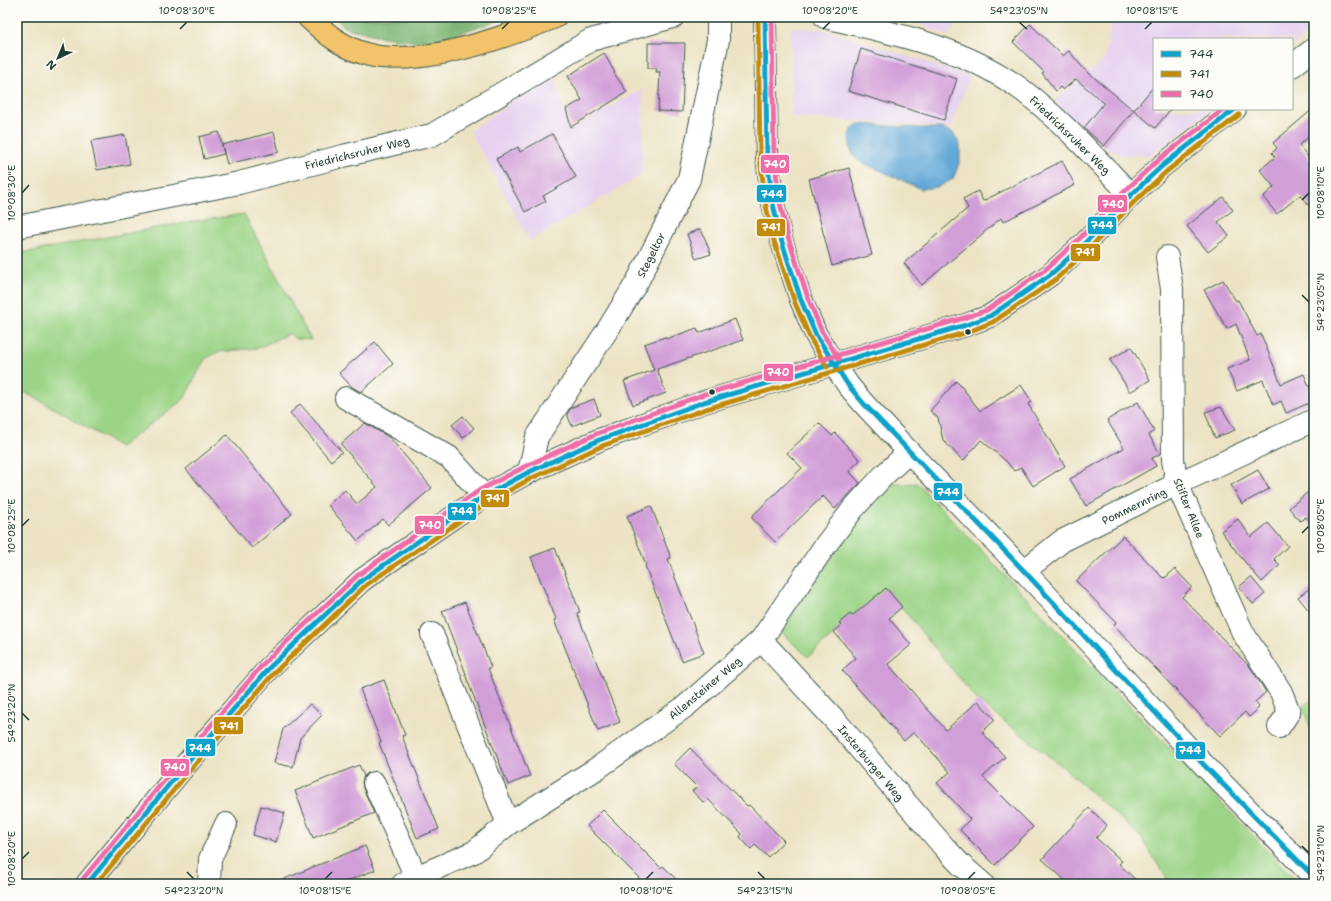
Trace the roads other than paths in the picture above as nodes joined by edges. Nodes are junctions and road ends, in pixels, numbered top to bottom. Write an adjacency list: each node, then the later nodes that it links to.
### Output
1 (308, 17): 2 (highway)
2 (555, 17)
3 (673, 17): 11 (street, Friedrichsruher Weg)
4 (718, 17): 17 (street, Stegeltor)
5 (765, 17): 13 (street)
6 (825, 17): 10 (street, Friedrichsruher Weg)
7 (1314, 49): 8 (street)
8 (1293, 65)
9 (1235, 110): 10 (street)
10 (1131, 195): 13 (street)
11 (17, 227)
12 (1167, 257): 18 (street, Stifter Allee)
13 (833, 363): 16 (street); 17 (street)
14 (346, 398): 19 (street)
15 (1314, 420): 18 (street, Pommernring)
16 (909, 452): 20 (street); 22 (street, Allensteiner Weg)
17 (529, 472): 19 (street)
18 (1177, 484): 20 (street, Pommernring); 23 (street, Stifter Allee)
19 (484, 496): 29 (street)
20 (1024, 571): 27 (street)
21 (432, 634): 26 (street)
22 (760, 640): 26 (street, Allensteiner Weg); 31 (street, Insterburger Weg)
23 (1280, 727)
24 (374, 783): 28 (street)
25 (226, 824): 30 (street)
26 (508, 824): 28 (street, Allensteiner Weg)
27 (1314, 877)
28 (409, 880)
29 (87, 884)
30 (209, 884)
31 (983, 884)

